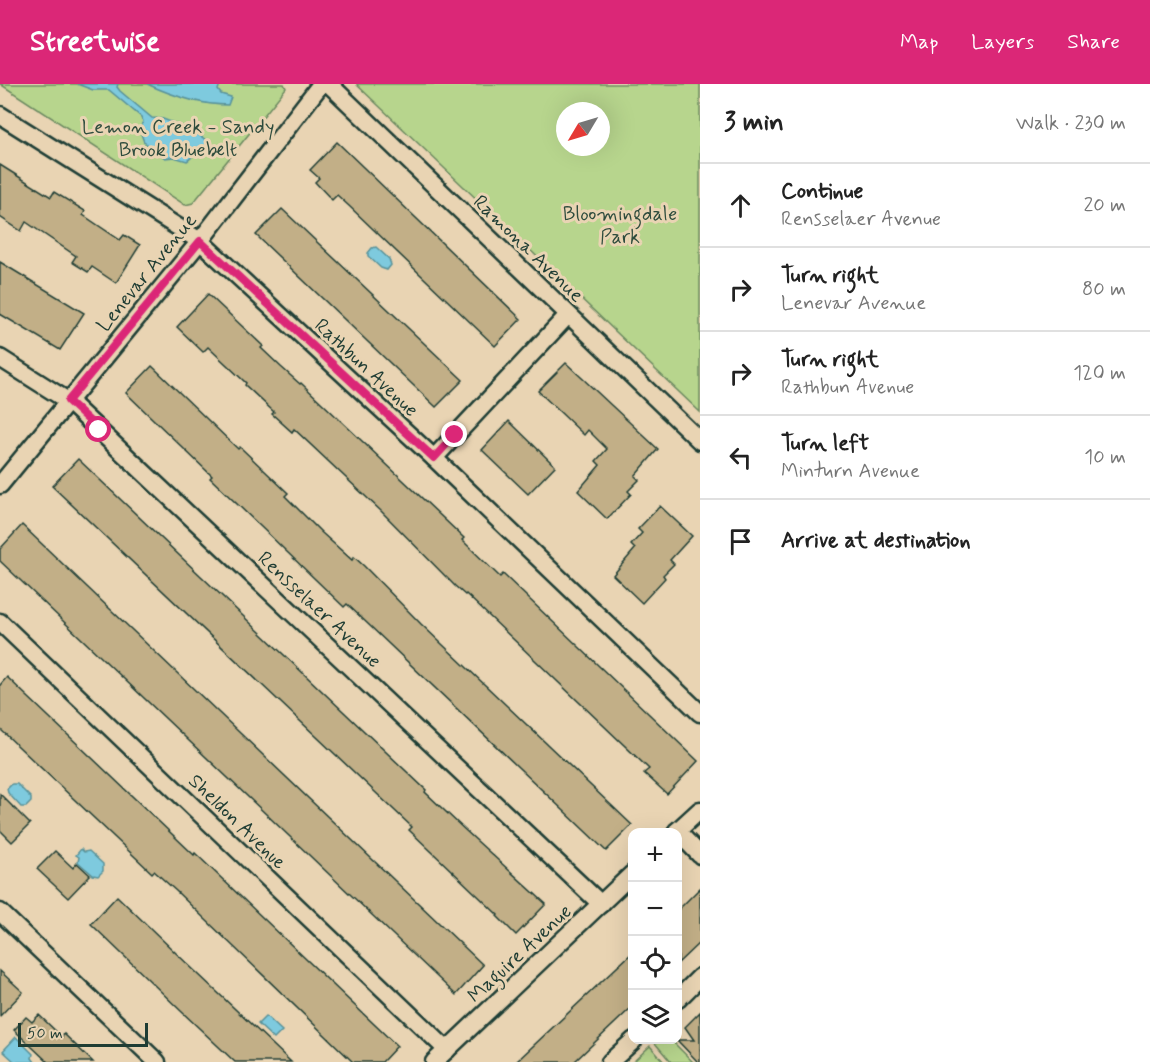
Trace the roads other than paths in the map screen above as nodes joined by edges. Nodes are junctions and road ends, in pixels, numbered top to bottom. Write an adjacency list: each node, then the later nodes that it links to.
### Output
1 (321, 84): 4 (street, Lenevar Avenue)
2 (329, 84): 5 (street, Ramona Avenue)
3 (0, 115): 4 (street, Rathbun Avenue)
4 (200, 241): 7 (street, Lenevar Avenue); 9 (street, Rathbun Avenue)
5 (568, 315): 8 (street, Ramona Avenue); 9 (street)
6 (0, 358): 7 (street, Rensselaer Avenue)
7 (68, 401): 10 (street, Lenevar Avenue); 18 (street, Rensselaer Avenue)
8 (700, 441)
9 (434, 458): 12 (street, Rathbun Avenue)
10 (0, 485)
11 (0, 622): 23 (street, Sheldon Avenue)
12 (700, 713)
13 (698, 816): 14 (street)
14 (682, 828)
15 (682, 837): 16 (street)
16 (700, 855)
17 (628, 879): 18 (street, Maguire Avenue)
18 (601, 904): 23 (street, Maguire Avenue)
19 (0, 912): 24 (street)
20 (700, 977): 21 (street)
21 (682, 995)
22 (630, 1044): 25 (street)
23 (441, 1056)
24 (157, 1062)
25 (610, 1062)

